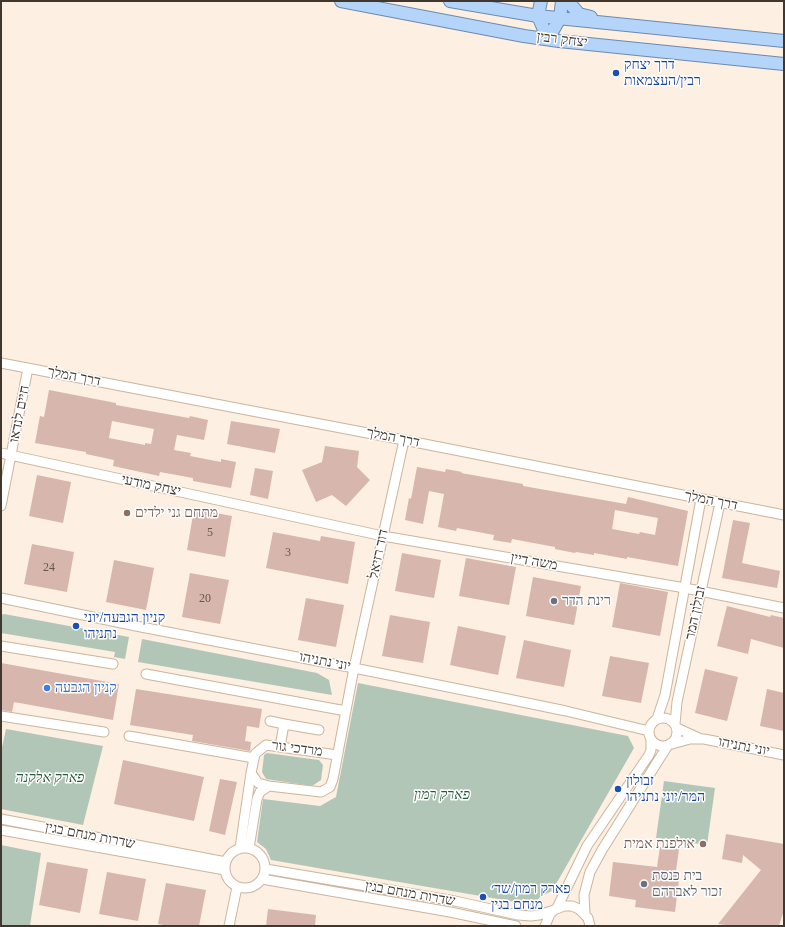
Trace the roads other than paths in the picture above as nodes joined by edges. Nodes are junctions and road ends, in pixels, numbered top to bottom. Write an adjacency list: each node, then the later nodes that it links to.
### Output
1 (341, 1): 11 (main road, יצחק רבין)
2 (450, 1): 7 (main road, יצחק רבין)
3 (493, 1): 7 (main road)
4 (541, 1): 8 (main road)
5 (562, 1): 9 (main road)
6 (568, 1): 10 (main road)
7 (464, 4): 8 (main road, יצחק רבין)
8 (538, 16): 9 (main road, יצחק רבין); 11 (main road)
9 (560, 18): 10 (main road, יצחק רבין); 11 (main road)
10 (612, 22): 12 (main road, יצחק רבין)
11 (548, 38): 13 (main road, יצחק רבין)
12 (784, 41)
13 (784, 64)
14 (1, 363): 15 (street, דרך המלך)
15 (28, 368): 16 (street, דרך המלך); 18 (street, חיים לנדאו)
16 (404, 440): 19 (street, דרך המלך); 23 (street, דוד רזיאל)
17 (1, 453): 18 (street, יצחק מודעי)
18 (12, 456): 21 (street, חיים לנדאו); 23 (street, יצחק מודעי)
19 (701, 499): 20 (street, דרך המלך); 24 (street, זבולון המר)
20 (720, 503): 22 (street, דרך המלך); 25 (street, זבולון המר)
21 (1, 506)
22 (784, 515)
23 (383, 536): 24 (street, משה דיין); 30 (street, דוד רזיאל)
24 (685, 588): 25 (street, משה דיין); 34 (street, זבולון המר)
25 (701, 591): 27 (street, משה דיין); 37 (street, זבולון המר)
26 (1, 598): 30 (street, יוני נתניהו)
27 (784, 608)
28 (1, 646): 29 (street)
29 (113, 664)
30 (354, 668): 32 (street, מרדכי גור); 40 (street, יוני נתניהו)
31 (146, 674): 32 (street)
32 (346, 711): 45 (street, מרדכי גור)
33 (1, 716): 39 (street)
34 (657, 719): 37 (street); 40 (street)
35 (270, 721): 36 (street)
36 (284, 724): 38 (street); 44 (street)
37 (676, 726): 42 (street, יוני נתניהו); 43 (street)
38 (319, 730)
39 (104, 732)
40 (650, 735): 43 (street); 57 (street)
41 (129, 736): 47 (street)
42 (704, 740): 43 (street, יוני נתניהו); 46 (street, יוני נתניהו)
43 (670, 744): 58 (street)
44 (280, 747): 45 (street, מרדכי גור); 47 (street, מרדכי גור)
45 (337, 755): 49 (street, מרדכי גור)
46 (784, 755)
47 (254, 758): 48 (street, מרדכי גור)
48 (252, 773): 49 (street, מרדכי גור); 52 (street, מרדכי גור)
49 (269, 786): 52 (street)
50 (1, 819): 53 (street, שדרות מנחם בגין)
51 (1, 830): 53 (street, שדרות מנחם בגין)
52 (244, 848): 53 (street); 54 (street)
53 (225, 866): 56 (street)
54 (266, 869): 55 (street); 57 (street, שדרות מנחם בגין)
55 (262, 879): 56 (street); 61 (street, שדרות מנחם בגין)
56 (237, 887): 60 (street)
57 (556, 909): 58 (street, שדרות מנחם בגין); 62 (street)
58 (585, 914): 59 (street)
59 (591, 925)
60 (229, 926)
61 (516, 926)
62 (545, 926)

